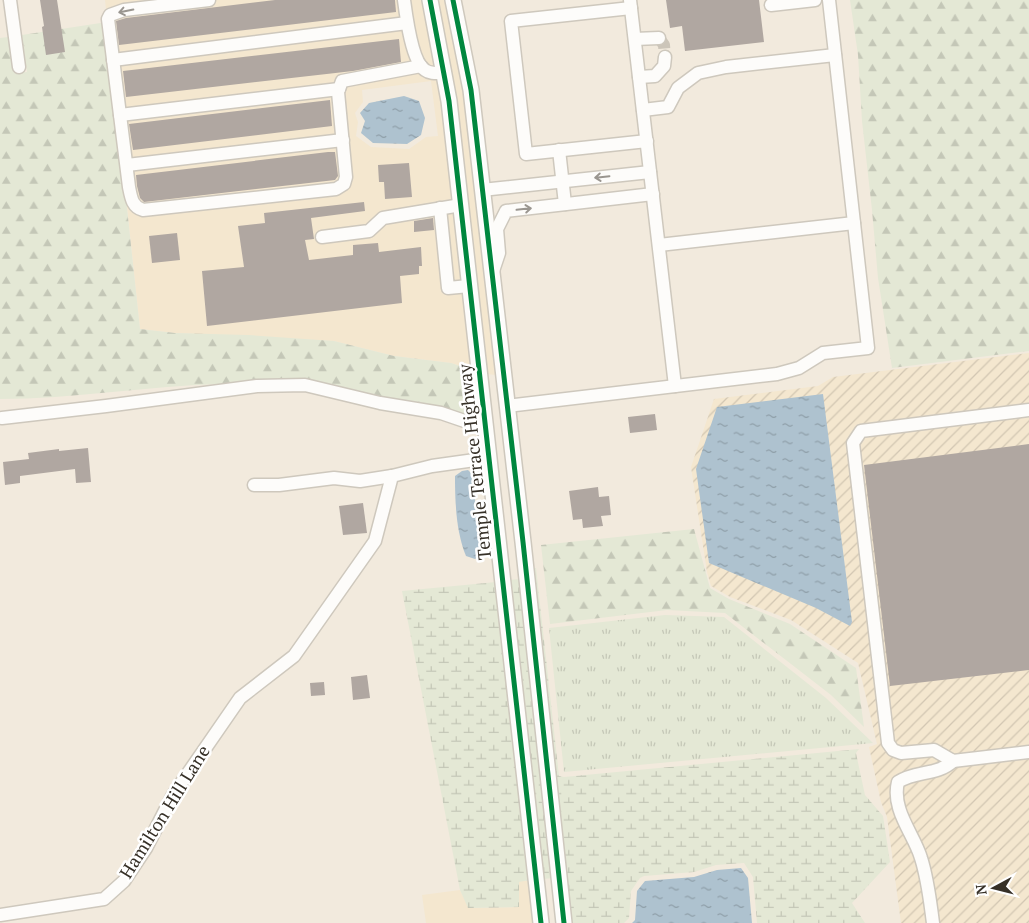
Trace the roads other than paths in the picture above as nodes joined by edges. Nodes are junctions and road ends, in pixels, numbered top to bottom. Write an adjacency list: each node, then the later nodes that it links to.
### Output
1 (10, 0): 17 (street)
2 (209, 0): 16 (street, one-way to 16)
3 (404, 0): 11 (street)
4 (430, 0): 19 (main road, Temple Terrace Highway)
5 (453, 0): 30 (main road)
6 (815, 0): 8 (street)
7 (829, 0): 14 (street)
8 (800, 1): 10 (street)
9 (631, 4): 13 (street); 26 (street)
10 (771, 5)
11 (407, 23): 16 (street); 18 (street)
12 (660, 38): 13 (street)
13 (635, 39): 20 (street)
14 (835, 55): 22 (street); 35 (street)
15 (664, 57): 20 (street)
16 (113, 60): 23 (street)
17 (19, 66)
18 (422, 66): 19 (street); 21 (street)
19 (444, 74): 33 (main road, Temple Terrace Highway)
20 (639, 77): 22 (street)
21 (339, 89): 23 (street); 24 (street)
22 (643, 110): 25 (street)
23 (120, 115): 27 (street)
24 (343, 140): 27 (street); 27 (street)
25 (647, 140): 26 (street); 28 (street)
26 (559, 150): 29 (street)
27 (127, 165)
28 (650, 172): 29 (street, one-way to 29); 31 (street)
29 (563, 181): 30 (street); 32 (street)
30 (482, 190): 38 (main road)
31 (653, 194): 32 (street); 37 (street)
32 (565, 204): 38 (street, one-way to 32)
33 (460, 206): 34 (street); 39 (main road, Temple Terrace Highway)
34 (440, 208): 36 (street); 39 (street)
35 (854, 223): 37 (street); 40 (street)
36 (322, 237)
37 (659, 245): 40 (street)
38 (492, 273): 41 (main road)
39 (470, 286): 44 (main road, Temple Terrace Highway)
40 (675, 386): 41 (street)
41 (507, 406): 48 (main road)
42 (1029, 410): 51 (street)
43 (2, 418): 44 (street)
44 (485, 428): 45 (main road, Temple Terrace Highway)
45 (489, 458): 46 (street); 49 (main road, Temple Terrace Highway)
46 (392, 476): 47 (street); 52 (street, Hamilton Hill Lane)
47 (254, 485)
48 (526, 572): 49 (main road); 54 (main road)
49 (502, 575): 53 (main road, Temple Terrace Highway)
50 (1029, 752): 51 (street)
51 (953, 761): 55 (street)
52 (0, 915)
53 (541, 923)
54 (564, 923)
55 (933, 923)

